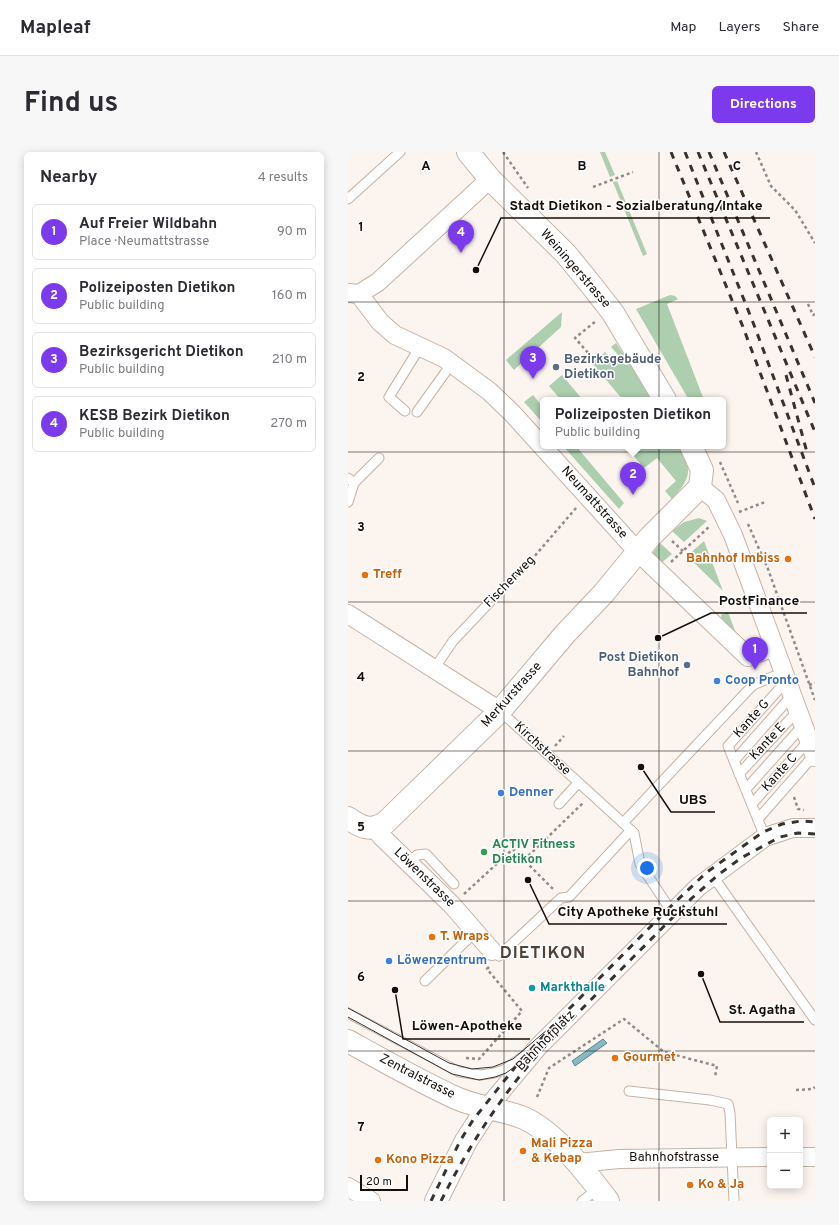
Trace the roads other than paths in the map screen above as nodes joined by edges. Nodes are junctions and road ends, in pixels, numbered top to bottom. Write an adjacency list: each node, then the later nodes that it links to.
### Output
1 (400, 152): 4 (lane)
2 (468, 152): 3 (street, Weiningerstrasse)
3 (490, 179): 5 (street); 8 (street, Weiningerstrasse)
4 (348, 199)
5 (354, 293): 6 (street, Neumattstrasse)
6 (420, 347): 7 (street, Neumattstrasse); 9 (lane)
7 (452, 363): 10 (lane); 11 (street, Neumattstrasse)
8 (663, 397)
9 (404, 411)
10 (416, 412)
11 (540, 444)
12 (545, 449): 18 (street, Neumattstrasse)
13 (692, 449): 16 (street)
14 (378, 458): 15 (lane)
15 (351, 480): 17 (lane)
16 (700, 487): 18 (street); 21 (street)
17 (348, 502)
18 (638, 552): 21 (street, Neumattstrasse); 23 (street, Merkurstrasse)
19 (490, 602): 22 (lane, Fischerweg)
20 (348, 614): 22 (street, Kirchstrasse)
21 (774, 647): 24 (street)
22 (434, 669): 23 (street, Kirchstrasse)
23 (500, 710): 27 (lane, Kirchstrasse); 34 (street, Merkurstrasse)
24 (801, 720): 25 (lane); 25 (lane, Kante G); 26 (lane, Kante E); 28 (lane); 30 (lane, Kante C); 32 (lane); 33 (lane)
25 (734, 761): 26 (lane)
26 (739, 774): 28 (lane)
27 (578, 783): 29 (lane); 33 (lane, Kirchstrasse)
28 (746, 789): 30 (lane)
29 (559, 804)
30 (752, 804): 32 (lane)
31 (348, 818): 34 (street)
32 (758, 819): 37 (lane)
33 (623, 823): 36 (lane, Kirchstrasse)
34 (375, 828): 38 (street, Löwenstrasse)
35 (815, 828): 37 (street, Bahnhofplatz)
36 (631, 830): 41 (lane); 43 (lane)
37 (765, 837): 39 (street, Bahnhofplatz)
38 (409, 863): 40 (lane); 42 (street, Löwenstrasse)
39 (712, 875): 41 (street, Bahnhofplatz); 46 (lane)
40 (454, 884)
41 (672, 912): 48 (street, Bahnhofplatz)
42 (475, 932): 43 (street, Löwenstrasse); 44 (lane)
43 (495, 953)
44 (425, 980)
45 (348, 1013): 48 (lane)
46 (815, 1020)
47 (348, 1041): 50 (street, Zentralstrasse)
48 (538, 1047): 50 (street, Bahnhofplatz)
49 (629, 1092): 53 (lane)
50 (488, 1107): 55 (street, Zentralstrasse); 59 (street)
51 (803, 1157): 52 (street)
52 (815, 1157)
53 (733, 1158): 54 (street, Bahnhofstrasse); 55 (street, Bahnhofstrasse); 60 (lane)
54 (767, 1158)
55 (578, 1163): 57 (street, Zentralstrasse)
56 (348, 1187): 58 (street)
57 (596, 1197)
58 (371, 1201)
59 (436, 1201)
60 (734, 1201)

